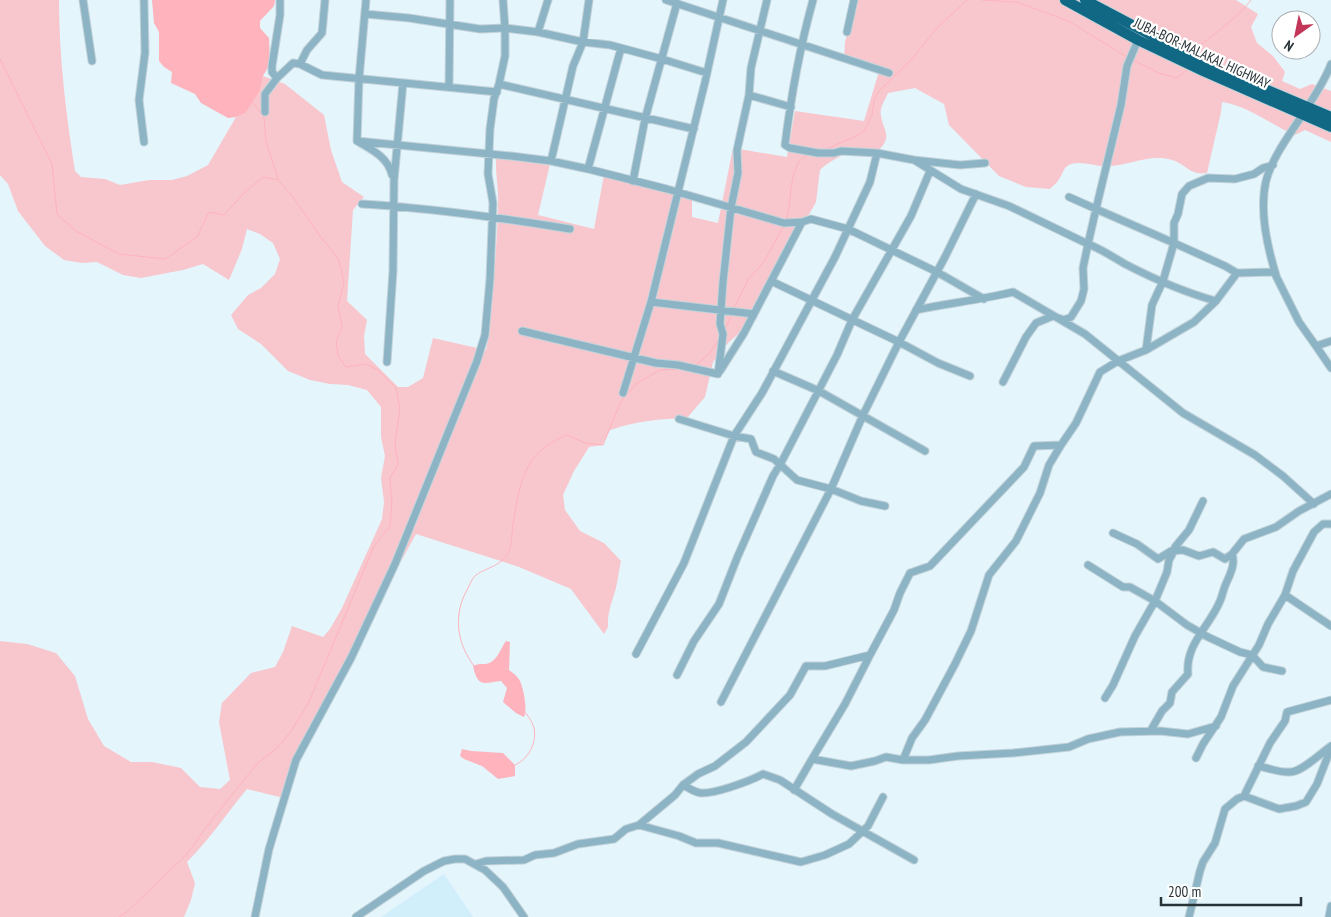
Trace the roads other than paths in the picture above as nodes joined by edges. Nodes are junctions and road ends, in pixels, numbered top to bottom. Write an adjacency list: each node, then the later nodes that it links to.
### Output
1 (84, 0): 30 (street)
2 (144, 0): 51 (street)
3 (280, 0): 35 (street)
4 (325, 0): 31 (street)
5 (366, 0): 18 (street)
6 (450, 0): 20 (street)
7 (503, 0): 21 (street)
8 (548, 0): 23 (street)
9 (589, 0): 26 (street)
10 (666, 0): 17 (street)
11 (723, 0): 19 (street)
12 (767, 0): 22 (street)
13 (813, 0): 27 (street)
14 (854, 0): 24 (street)
15 (1065, 0): 25 (highway, JUBA-BOR-MALAKAL HIGHWAY)
16 (1084, 0): 44 (highway, JUBA-BOR-MALAKAL HIGHWAY)
17 (677, 3): 19 (street); 29 (street)
18 (365, 14): 20 (street); 36 (street)
19 (719, 17): 22 (street); 33 (street)
20 (450, 24): 21 (street); 38 (street)
21 (506, 28): 23 (street); 39 (street)
22 (759, 31): 27 (street); 40 (street)
23 (538, 32): 26 (street)
24 (847, 32)
25 (1138, 40): 44 (highway, JUBA-BOR-MALAKAL HIGHWAY); 69 (street)
26 (582, 42): 28 (street); 41 (street)
27 (801, 44): 34 (street); 42 (street)
28 (621, 48): 29 (street); 43 (street)
29 (662, 59): 33 (street); 47 (street)
30 (92, 61)
31 (300, 64): 35 (street); 36 (street)
32 (1331, 64): 44 (street)
33 (707, 73): 49 (street)
34 (889, 74)
35 (277, 78): 45 (street)
36 (358, 78): 37 (street); 50 (street)
37 (403, 83): 38 (street); 52 (street)
38 (448, 86): 39 (street)
39 (498, 88): 41 (street); 54 (street)
40 (749, 95): 42 (street); 68 (street)
41 (566, 100): 43 (street); 56 (street)
42 (791, 107): 53 (street)
43 (604, 108): 47 (street); 59 (street)
44 (1306, 110): 46 (highway, JUBA-BOR-MALAKAL HIGHWAY); 48 (highway, JUBA-BOR-MALAKAL HIGHWAY); 58 (street)
45 (265, 112)
46 (1331, 117)
47 (645, 119): 49 (street); 62 (street)
48 (1331, 127)
49 (694, 129): 63 (street)
50 (357, 141): 52 (street); 61 (street)
51 (144, 142)
52 (398, 146): 54 (street); 61 (street)
53 (877, 153): 55 (street); 73 (street)
54 (489, 155): 56 (street); 70 (street)
55 (914, 160): 57 (street); 60 (street)
56 (551, 162): 59 (street)
57 (985, 163)
58 (1273, 165): 74 (street); 93 (street)
59 (588, 169): 62 (street)
60 (930, 171): 64 (street); 76 (street)
61 (394, 180): 67 (street)
62 (633, 180): 63 (street)
63 (678, 192): 68 (street); 84 (street)
64 (976, 194): 75 (street); 77 (street)
65 (1069, 196): 69 (street)
66 (362, 204): 67 (street)
67 (393, 206): 70 (street); 97 (street)
68 (731, 208): 71 (street); 85 (street)
69 (1096, 209): 74 (street); 75 (street)
70 (492, 218): 72 (street); 149 (street)
71 (802, 222): 73 (street); 79 (street)
72 (570, 229)
73 (848, 230): 76 (street); 82 (street)
74 (1174, 243): 78 (street); 80 (street)
75 (1088, 244): 80 (street); 88 (street)
76 (891, 251): 77 (street); 89 (street)
77 (937, 272): 81 (street); 86 (street)
78 (1237, 273): 83 (street); 93 (street)
79 (771, 281): 82 (street); 87 (street)
80 (1163, 281): 83 (street); 94 (street)
81 (984, 299): 86 (street); 88 (street)
82 (812, 301): 89 (street); 99 (street)
83 (1216, 301): 94 (street)
84 (651, 302): 85 (street); 95 (street)
85 (721, 309): 87 (street); 100 (street)
86 (916, 310): 92 (street)
87 (754, 314): 100 (street)
88 (1053, 316): 96 (street); 102 (street)
89 (852, 320): 92 (street); 103 (street)
90 (522, 331): 95 (street)
91 (1331, 341): 93 (street)
92 (899, 342): 101 (street); 105 (street)
93 (1316, 346): 98 (street)
94 (1146, 350): 96 (street)
95 (633, 358): 100 (street); 104 (street)
96 (1118, 361): 108 (street); 114 (street)
97 (387, 362)
98 (1331, 368)
99 (773, 371): 103 (street); 107 (street)
100 (718, 374)
101 (970, 376)
102 (1003, 382)
103 (819, 391): 105 (street); 110 (street)
104 (623, 393)
105 (863, 415): 109 (street); 111 (street)
106 (679, 419): 107 (street)
107 (734, 436): 110 (street); 125 (street)
108 (1061, 445): 126 (street); 138 (street)
109 (925, 451)
110 (781, 463): 111 (street); 129 (street)
111 (831, 489): 115 (street); 132 (street)
112 (1331, 494): 114 (street)
113 (1203, 500): 118 (street)
114 (1314, 504): 119 (street)
115 (885, 506)
116 (1331, 524): 121 (street)
117 (1114, 533): 118 (street)
118 (1174, 551): 119 (street); 122 (street)
119 (1232, 554): 124 (street)
120 (1088, 564): 122 (street)
121 (1285, 595): 123 (street); 127 (street)
122 (1155, 601): 124 (street); 130 (street)
123 (1331, 626)
124 (1200, 632): 127 (street); 134 (street)
125 (636, 654)
126 (870, 655): 137 (street); 140 (street)
127 (1252, 655): 128 (street); 133 (street)
128 (1282, 672)
129 (677, 675)
130 (1105, 698)
131 (1331, 700): 139 (street)
132 (720, 702)
133 (1216, 726): 134 (street); 136 (street)
134 (1151, 730): 138 (street)
135 (1331, 747): 139 (street); 142 (street)
136 (1196, 758)
137 (812, 759): 138 (street); 141 (street)
138 (903, 760)
139 (1258, 766): 142 (street)
140 (683, 785): 141 (street); 144 (street)
141 (794, 790): 145 (street)
142 (1244, 796): 152 (street)
143 (883, 797): 145 (street)
144 (639, 825): 145 (street); 147 (street)
145 (862, 830): 146 (street)
146 (914, 860)
147 (476, 864): 150 (street); 151 (street)
148 (1331, 906): 153 (street)
149 (255, 917)
150 (356, 917)
151 (524, 917)
152 (1190, 917)
153 (1329, 917)

